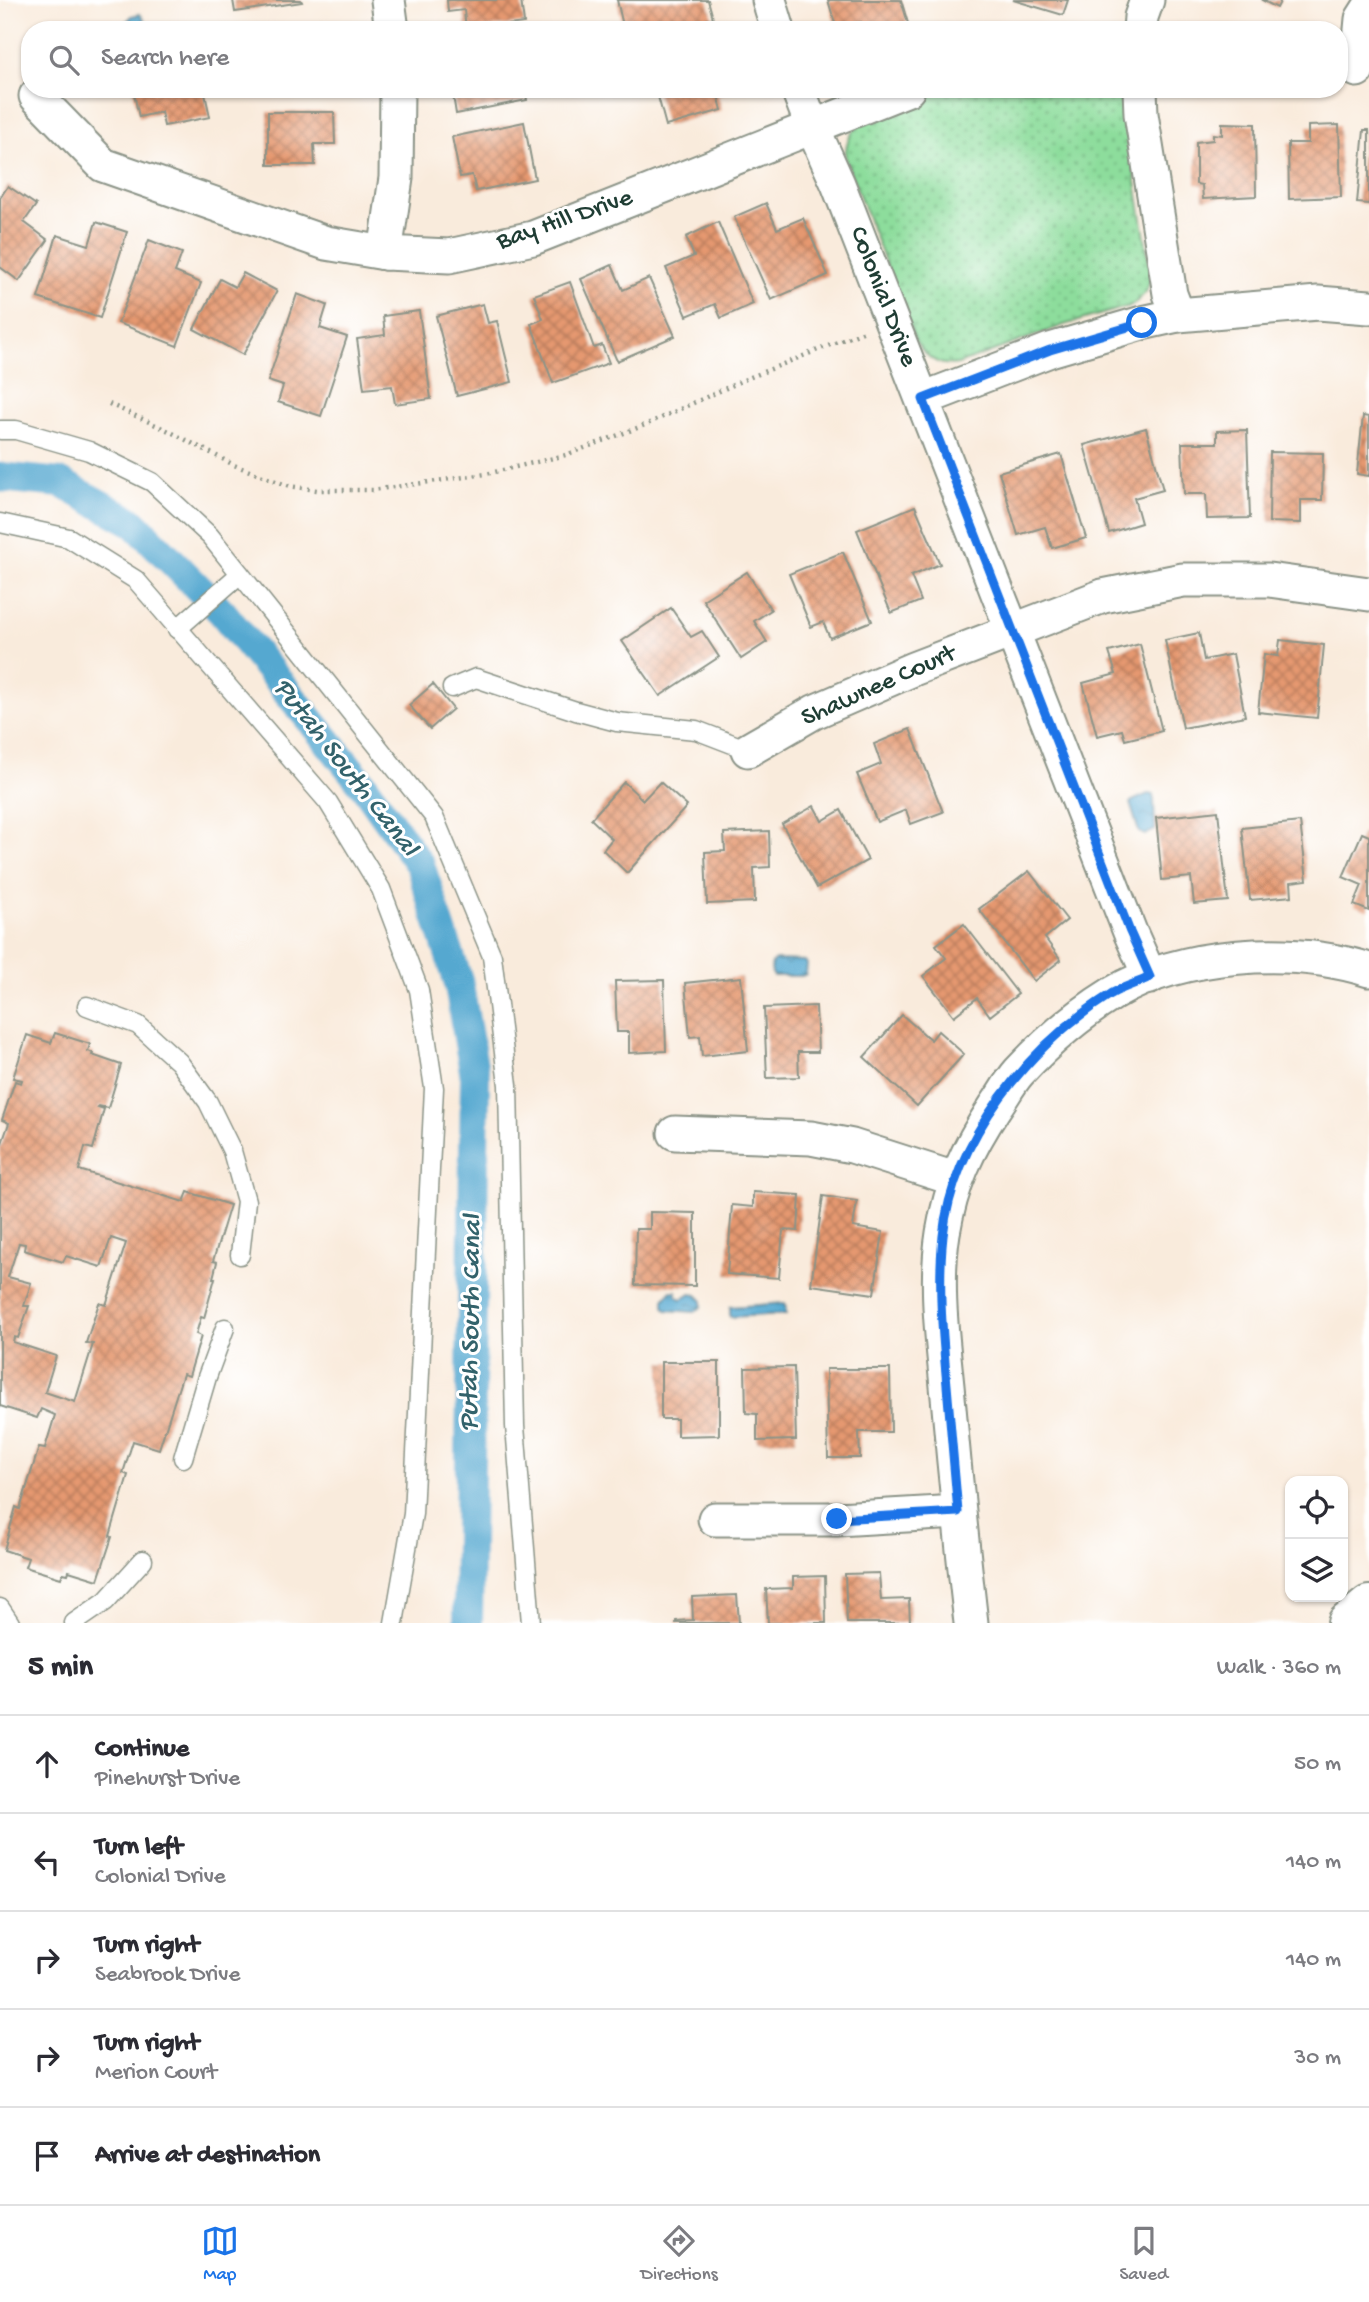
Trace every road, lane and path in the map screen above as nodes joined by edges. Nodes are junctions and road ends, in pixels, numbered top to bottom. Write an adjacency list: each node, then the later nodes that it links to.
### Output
1 (388, 0): 5 (street)
2 (769, 0): 6 (street)
3 (1147, 0): 7 (street)
4 (1369, 8): 8 (street)
5 (391, 21)
6 (776, 21)
7 (1141, 21)
8 (1355, 71)
9 (38, 98): 15 (street, Bay Hill Drive)
10 (397, 98): 15 (street)
11 (801, 98): 14 (street, Colonial Drive)
12 (885, 98): 14 (street, Bay Hill Drive)
13 (1141, 98): 17 (street)
14 (812, 126): 15 (street, Bay Hill Drive); 18 (street, Colonial Drive)
15 (385, 253)
16 (1369, 307): 17 (street)
17 (1178, 315): 19 (street)
18 (891, 319): 19 (street, Colonial Drive); 20 (path)
19 (923, 399): 26 (street, Colonial Drive)
20 (108, 404)
21 (0, 430): 23 (lane)
22 (0, 523): 25 (lane)
23 (236, 578): 25 (lane); 45 (lane)
24 (1369, 594): 26 (street, Shawnee Court)
25 (182, 625): 44 (lane)
26 (1013, 631): 28 (street, Shawnee Court); 30 (street, Colonial Drive)
27 (452, 688): 28 (lane)
28 (748, 750)
29 (1369, 970): 30 (street)
30 (1150, 977): 33 (street)
31 (87, 1006): 34 (lane)
32 (675, 1133): 33 (street)
33 (955, 1179): 37 (street)
34 (240, 1255)
35 (225, 1328): 36 (lane)
36 (183, 1458)
37 (958, 1512): 38 (street); 46 (street)
38 (715, 1519)
39 (143, 1560): 43 (lane)
40 (1369, 1605): 47 (street)
41 (0, 1608): 42 (lane)
42 (10, 1623)
43 (74, 1623)
44 (394, 1623)
45 (531, 1623)
46 (971, 1623)
47 (1347, 1623)

